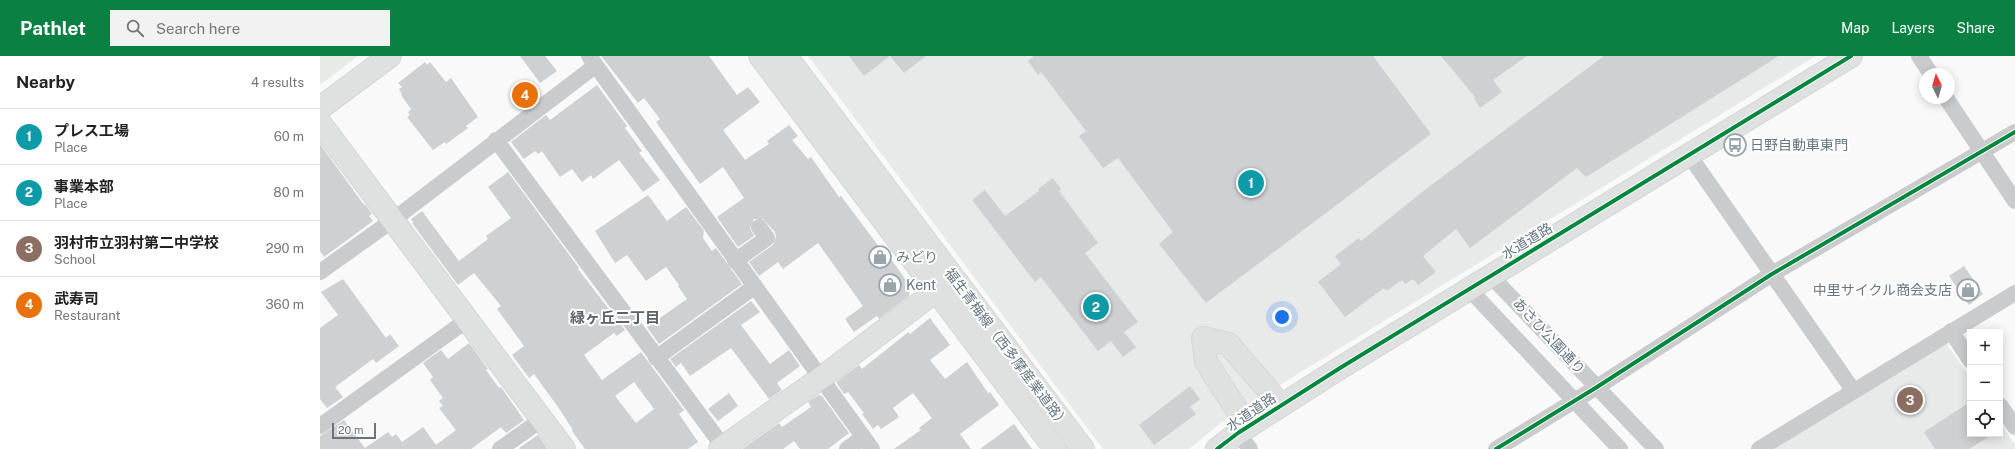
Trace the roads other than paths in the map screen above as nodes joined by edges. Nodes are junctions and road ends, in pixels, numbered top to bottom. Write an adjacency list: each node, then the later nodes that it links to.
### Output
1 (390, 56): 9 (street)
2 (760, 56): 22 (street, 福生青梅線（西多摩産業道路）)
3 (786, 56): 22 (street, 福生青梅線（西多摩産業道路）)
4 (1851, 56): 14 (street, 水道道路)
5 (1919, 56): 7 (street)
6 (592, 61): 12 (street); 18 (street)
7 (1927, 68)
8 (1950, 104): 13 (street)
9 (320, 108)
10 (320, 123): 16 (street)
11 (2015, 132): 13 (street)
12 (496, 140): 16 (street); 29 (street)
13 (1982, 153): 15 (street); 20 (street)
14 (1689, 155): 20 (street); 21 (street, 水道道路)
15 (2015, 201)
16 (393, 220): 19 (street); 26 (street)
17 (759, 227): 18 (street)
18 (735, 261): 23 (street)
19 (320, 272)
20 (1772, 274): 31 (street); 32 (street)
21 (1491, 276): 24 (street, 水道道路); 31 (street, あさひ公園通り)
22 (945, 284): 30 (street); 45 (street, 福生青梅線（西多摩産業道路）); 46 (street, 福生青梅線（西多摩産業道路）)
23 (754, 287): 29 (street); 30 (street)
24 (1470, 289): 33 (street, あさひ公園通り); 34 (street, 水道道路)
25 (2015, 293): 27 (street)
26 (467, 320): 36 (street); 37 (street)
27 (1951, 331): 28 (street); 32 (street)
28 (1967, 355)
29 (656, 358): 41 (street)
30 (821, 378): 40 (street); 41 (street)
31 (1597, 387): 33 (street); 50 (street, あさひ公園通り)
32 (1853, 390): 51 (street)
33 (1574, 400): 48 (street); 49 (street, あさひ公園通り)
34 (1280, 406): 39 (street, 水道道路); 39 (street)
35 (2003, 409): 38 (street)
36 (541, 420): 42 (street); 43 (street)
37 (320, 426)
38 (2015, 427)
39 (1245, 436): 47 (street, 水道道路)
40 (867, 443): 44 (street)
41 (723, 448)
42 (500, 449)
43 (564, 449)
44 (847, 449)
45 (1055, 449)
46 (1083, 449)
47 (1217, 449)
48 (1496, 449)
49 (1620, 449)
50 (1656, 449)
51 (1759, 449)

